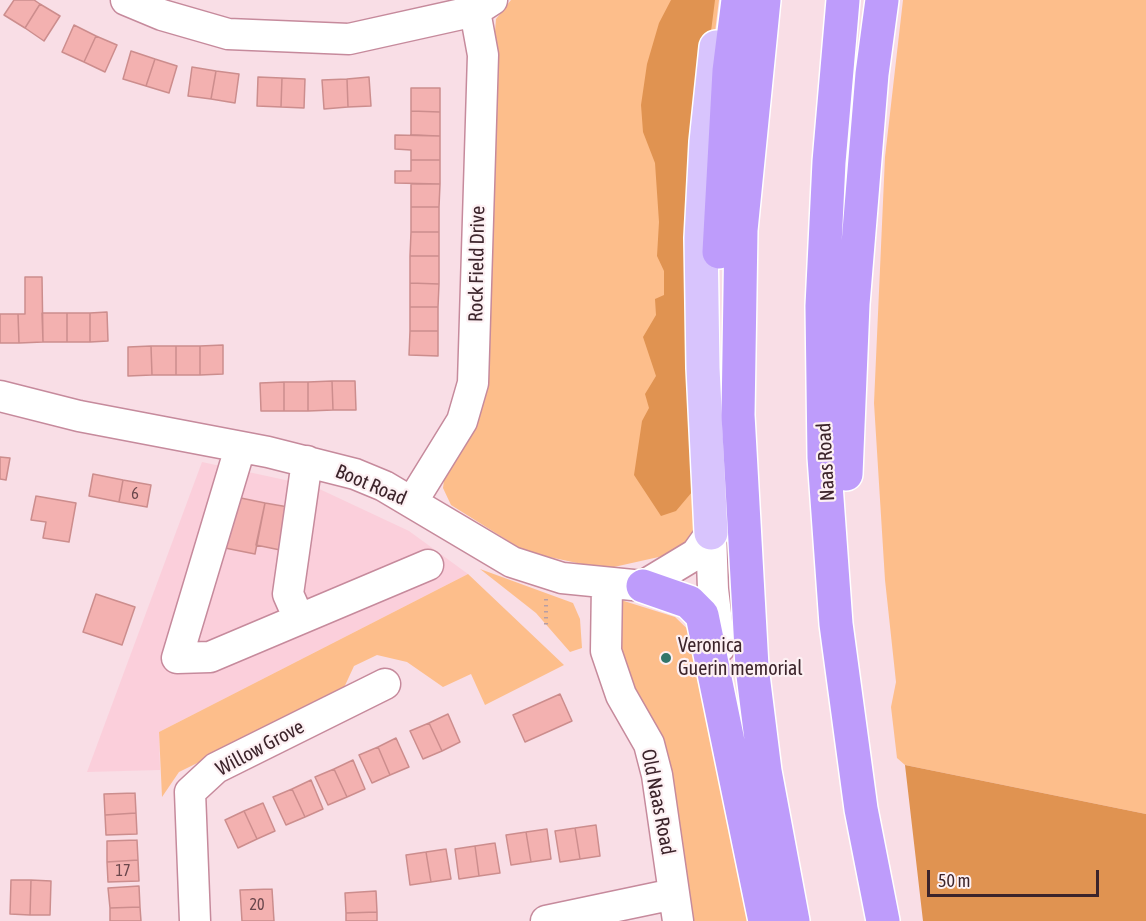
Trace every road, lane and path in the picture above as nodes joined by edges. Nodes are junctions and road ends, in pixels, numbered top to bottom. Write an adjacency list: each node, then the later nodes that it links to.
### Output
1 (126, 0): 8 (street)
2 (723, 0): 13 (main road)
3 (738, 0): 21 (highway)
4 (764, 0): 21 (highway)
5 (843, 0): 19 (highway, Naas Road)
6 (882, 0): 19 (highway)
7 (484, 5): 8 (street); 12 (street, Rock Field Drive)
8 (162, 8)
9 (0, 396): 10 (street, Boot Road)
10 (240, 448): 11 (street, Boot Road); 18 (street)
11 (307, 461): 12 (street, Boot Road); 18 (street)
12 (412, 502): 15 (street, Boot Road)
13 (711, 533): 16 (street); 23 (street)
14 (428, 565): 18 (street)
15 (607, 584): 16 (street, Boot Road); 24 (street, Old Naas Road)
16 (643, 586): 23 (highway)
17 (546, 594): 20 (path)
18 (299, 619)
19 (836, 624): 29 (highway, Naas Road)
20 (546, 625)
21 (751, 650): 28 (highway)
22 (385, 684): 25 (street, Willow Grove)
23 (735, 773): 27 (highway)
24 (676, 907): 26 (street)
25 (195, 921)
26 (546, 921)
27 (765, 921)
28 (793, 921)
29 (883, 921)

